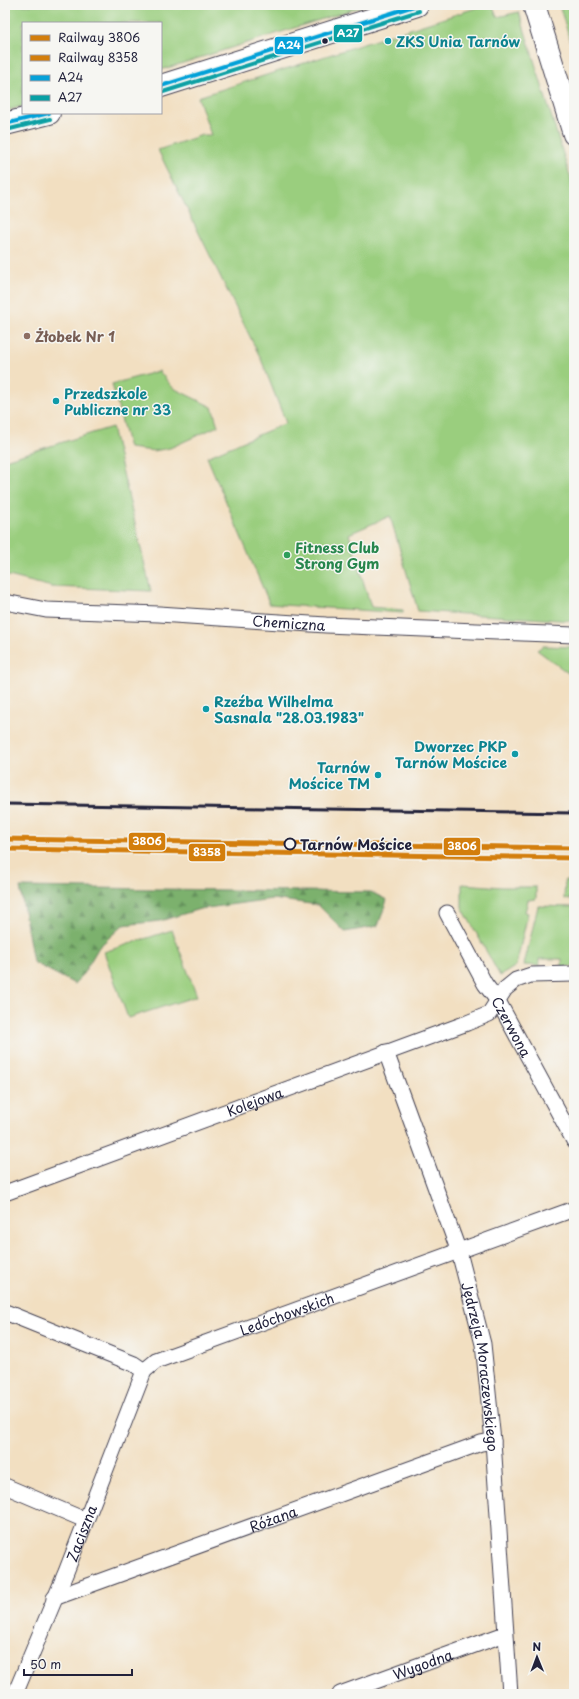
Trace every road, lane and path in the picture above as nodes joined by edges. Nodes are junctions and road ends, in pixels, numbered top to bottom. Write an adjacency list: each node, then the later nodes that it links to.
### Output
1 (417, 5): 3 (street)
2 (534, 5): 6 (street)
3 (162, 86)
4 (45, 114): 5 (street)
5 (5, 124)
6 (574, 134)
7 (5, 602): 8 (street, Chemiczna)
8 (574, 635)
9 (447, 914): 11 (street, Czerwona)
10 (574, 974): 11 (street, Kolejowa)
11 (498, 1001): 12 (street, Kolejowa); 13 (street, Czerwona)
12 (386, 1052): 14 (street, Kolejowa); 16 (street, Jędrzeja Moraczewskiego)
13 (574, 1141)
14 (5, 1193)
15 (574, 1209): 16 (street, Ledóchowskich)
16 (459, 1252): 18 (street, Ledóchowskich); 19 (street, Jędrzeja Moraczewskiego)
17 (5, 1312): 18 (street)
18 (144, 1371): 21 (street, Zaciszna)
19 (493, 1441): 22 (street, Różana); 23 (street, Jędrzeja Moraczewskiego)
20 (5, 1486): 21 (street)
21 (85, 1520): 22 (street, Zaciszna)
22 (54, 1598): 24 (street, Zaciszna)
23 (505, 1634): 25 (street, Wygodna); 26 (street, Jędrzeja Moraczewskiego)
24 (15, 1694)
25 (340, 1694)
26 (510, 1694)

